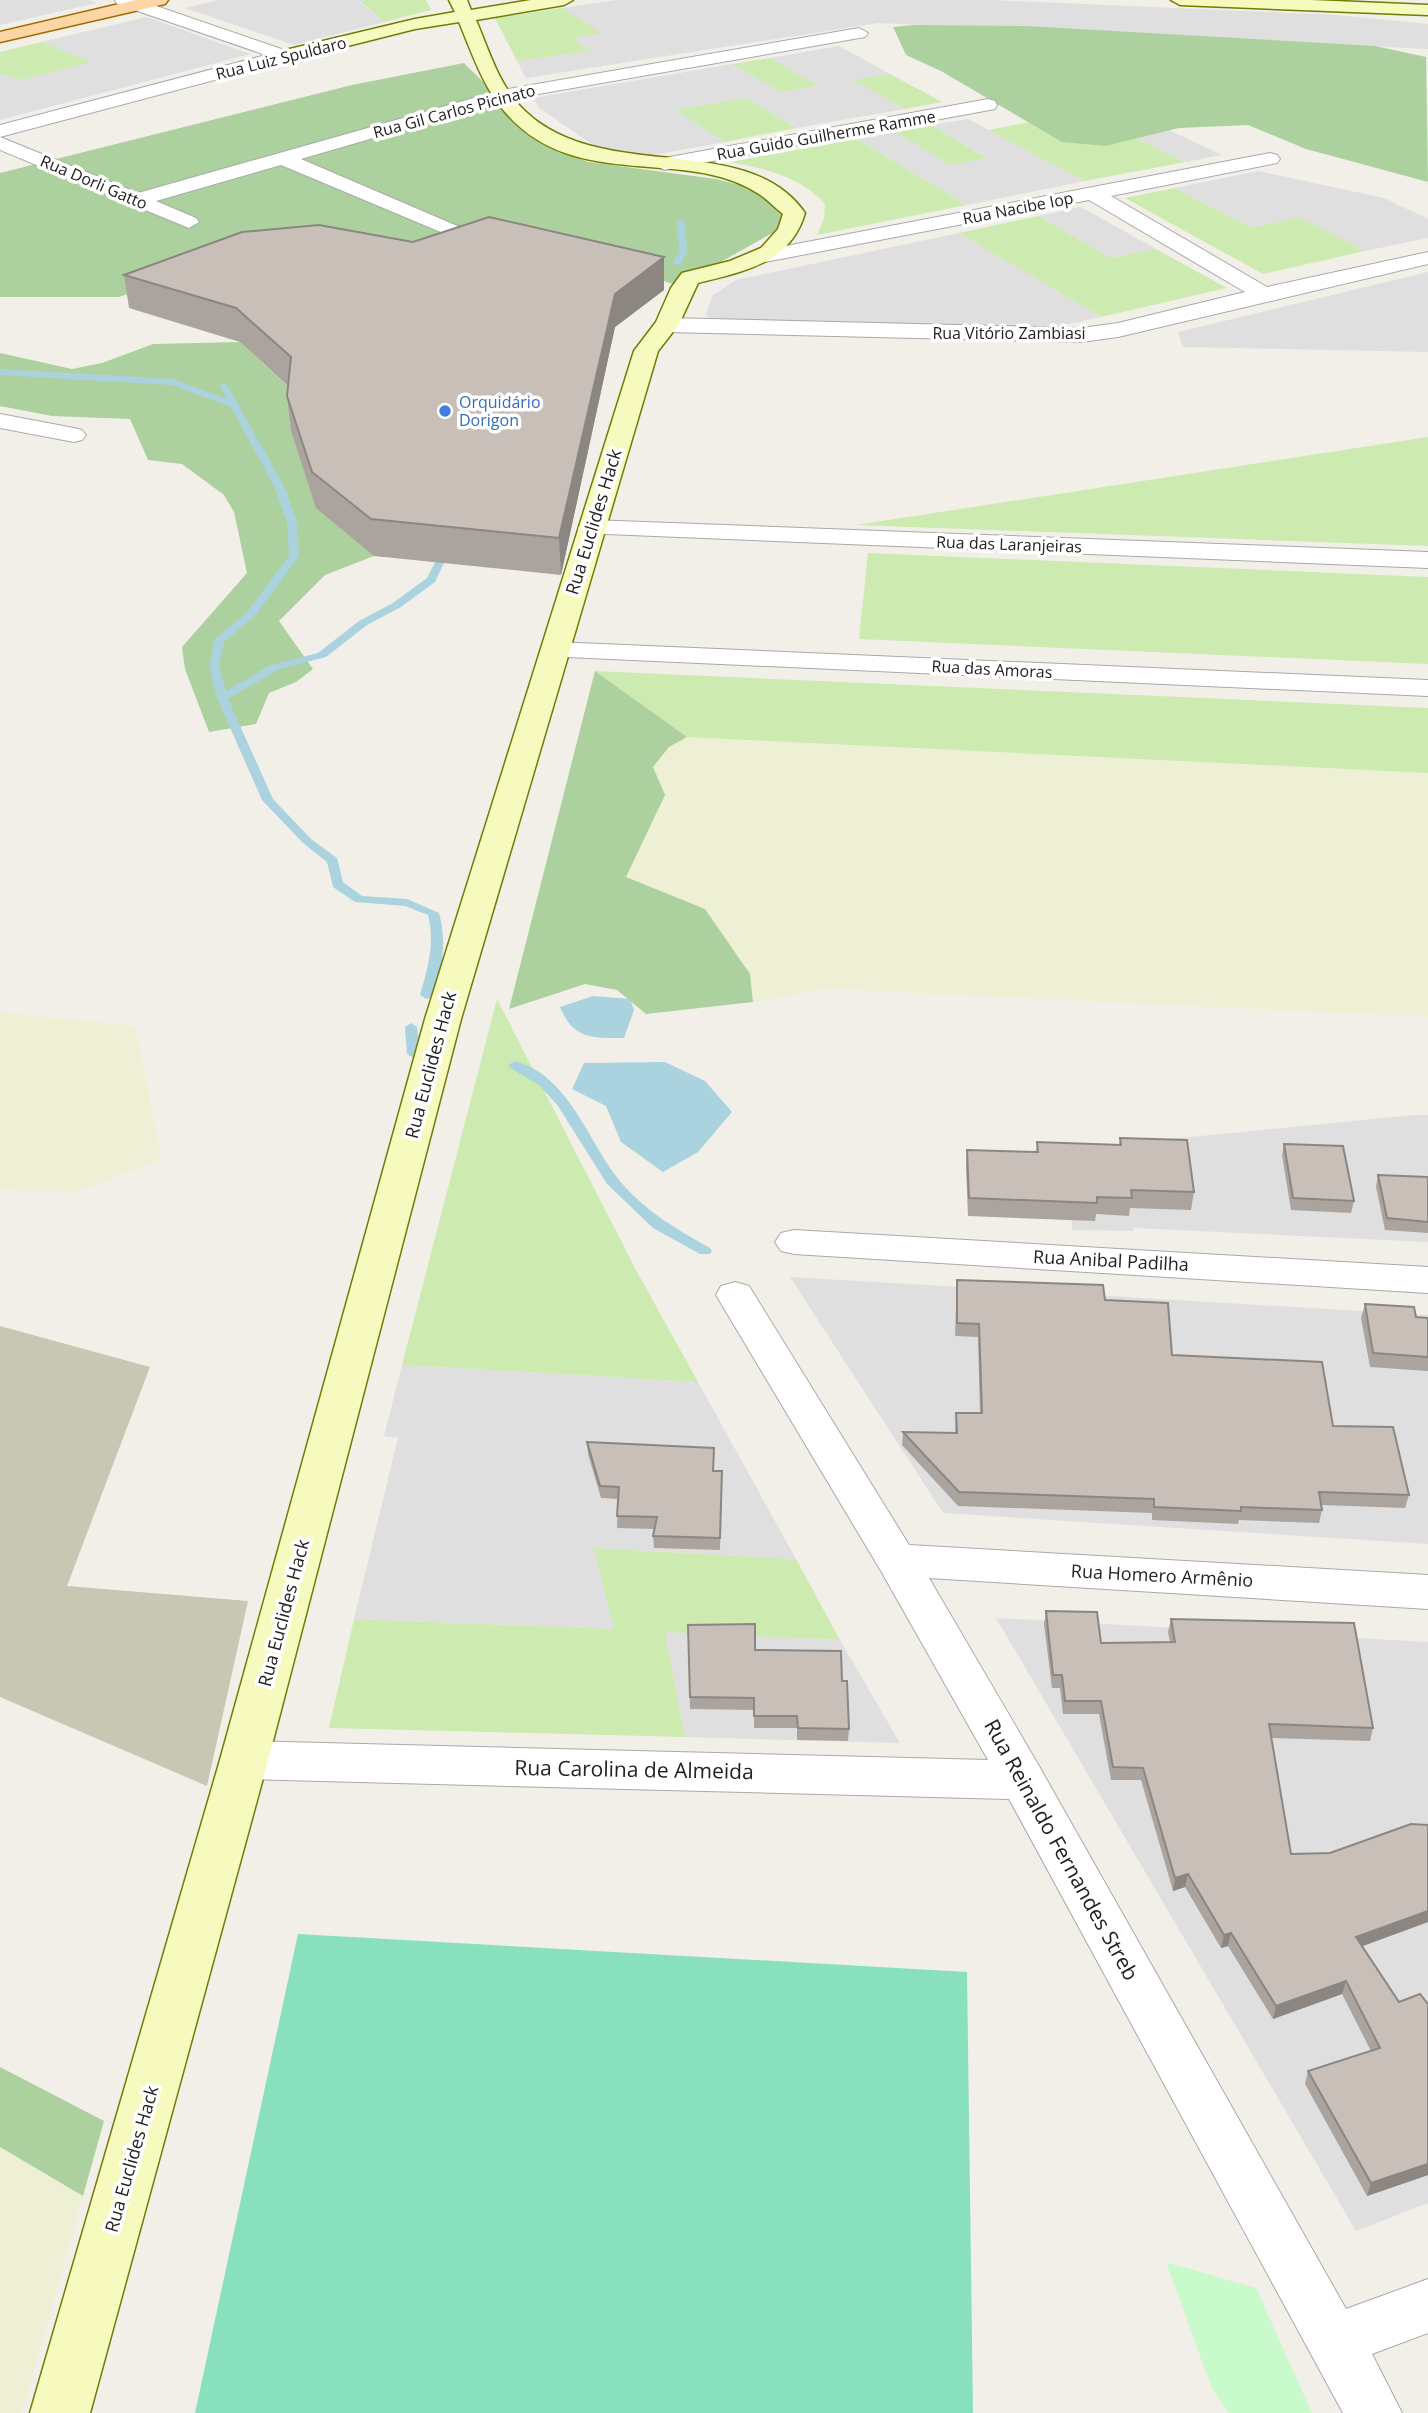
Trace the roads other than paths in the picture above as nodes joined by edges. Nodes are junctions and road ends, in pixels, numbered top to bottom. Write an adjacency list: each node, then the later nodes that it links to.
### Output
1 (159, 0): 4 (main road)
2 (564, 0): 5 (street, Rua Luiz Spuldaro)
3 (1180, 0): 6 (street)
4 (130, 3): 8 (main road); 9 (street)
5 (462, 7): 9 (street, Rua Luiz Spuldaro); 10 (street, Rua Euclides Hack)
6 (1428, 10)
7 (859, 33): 10 (street, Rua Gil Carlos Picinato)
8 (0, 37)
9 (284, 56): 12 (street, Rua Luiz Spuldaro)
10 (502, 95): 14 (street, Rua Gil Carlos Picinato); 16 (street, Rua Euclides Hack)
11 (988, 105): 16 (street, Rua Guido Guilherme Ramme)
12 (0, 131)
13 (0, 143): 18 (street, Rua Dorli Gatto)
14 (282, 158): 18 (street, Rua Gil Carlos Picinato); 20 (street)
15 (1270, 159): 17 (street, Rua Nacibe Iop)
16 (664, 164): 21 (street, Rua Euclides Hack)
17 (1092, 193): 21 (street, Rua Nacibe Iop); 23 (street)
18 (137, 200): 19 (street, Rua Dorli Gatto)
19 (189, 222)
20 (456, 232)
21 (765, 256): 24 (street, Rua Euclides Hack)
22 (1428, 258): 23 (street, Rua Vitório Zambiasi)
23 (1264, 294): 24 (street, Rua Vitório Zambiasi)
24 (666, 324): 27 (street, Rua Euclides Hack)
25 (0, 421): 26 (street)
26 (74, 435)
27 (591, 528): 28 (street, Rua das Laranjeiras); 29 (street, Rua Euclides Hack)
28 (1428, 560)
29 (555, 650): 30 (street, Rua das Amoras); 36 (street, Rua Euclides Hack)
30 (1428, 688)
31 (794, 1242): 32 (street, Rua Anibal Padilha)
32 (1428, 1280)
33 (735, 1295): 34 (street, Rua Reinaldo Fernandes Streb)
34 (897, 1560): 35 (street, Rua Homero Armênio); 37 (street, Rua Reinaldo Fernandes Streb)
35 (1428, 1591)
36 (244, 1760): 37 (street, Rua Carolina de Almeida); 40 (street, Rua Euclides Hack)
37 (1023, 1780): 39 (street, Rua Reinaldo Fernandes Streb)
38 (1428, 2306): 39 (street)
39 (1333, 2341): 41 (street, Rua Reinaldo Fernandes Streb)
40 (60, 2413)
41 (1374, 2413)

